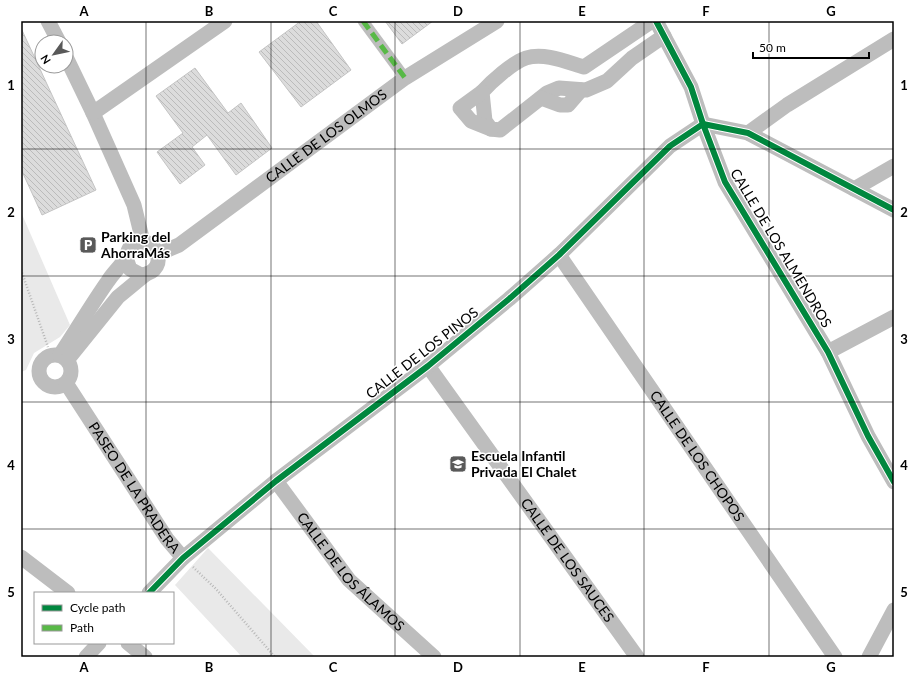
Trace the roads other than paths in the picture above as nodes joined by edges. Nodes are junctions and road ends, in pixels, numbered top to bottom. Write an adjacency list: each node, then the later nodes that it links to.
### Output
1 (48, 21): 7 (street)
2 (225, 21): 13 (street)
3 (363, 21): 11 (street)
4 (497, 21): 11 (street, CALLE DE LOS OLMOS)
5 (652, 21): 12 (street)
6 (656, 21): 8 (street, CALLE DE LOS ALMENDROS)
7 (55, 34)
8 (664, 36): 14 (street, CALLE DE LOS ALMENDROS); 15 (street)
9 (894, 39): 16 (street)
10 (74, 73): 13 (street)
11 (405, 78): 21 (street, CALLE DE LOS OLMOS)
12 (482, 92): 15 (street); 15 (street)
13 (94, 113): 20 (street)
14 (703, 124): 16 (street); 22 (street, CALLE DE LOS PINOS); 26 (street, CALLE DE LOS ALMENDROS)
15 (490, 129)
16 (748, 133): 18 (street)
17 (894, 166): 18 (street)
18 (854, 189): 19 (street)
19 (894, 210)
20 (143, 242): 21 (street); 23 (street)
21 (158, 254): 24 (street)
22 (559, 255): 28 (street, CALLE DE LOS PINOS); 44 (street, CALLE DE LOS CHOPOS)
23 (126, 258): 24 (street); 27 (street)
24 (146, 274): 27 (street)
25 (894, 317): 26 (street)
26 (828, 352): 30 (street, CALLE DE LOS ALMENDROS)
27 (60, 357): 29 (street); 29 (street)
28 (428, 366): 31 (street, CALLE DE LOS PINOS); 43 (street, CALLE DE LOS SAUCES)
29 (66, 383): 34 (street, PASEO DE LA PRADERA)
30 (889, 465): 32 (street, CALLE DE LOS ALMENDROS)
31 (276, 480): 34 (street, CALLE DE LOS PINOS); 42 (street, CALLE DE LOS ÁLAMOS)
32 (894, 482)
33 (21, 557): 35 (street)
34 (183, 558): 36 (street, CALLE DE LOS PINOS)
35 (67, 592)
36 (150, 592)
37 (894, 610): 45 (street)
38 (98, 644): 40 (street)
39 (129, 644): 41 (street)
40 (86, 657)
41 (145, 657)
42 (434, 657)
43 (637, 657)
44 (835, 657)
45 (869, 657)

